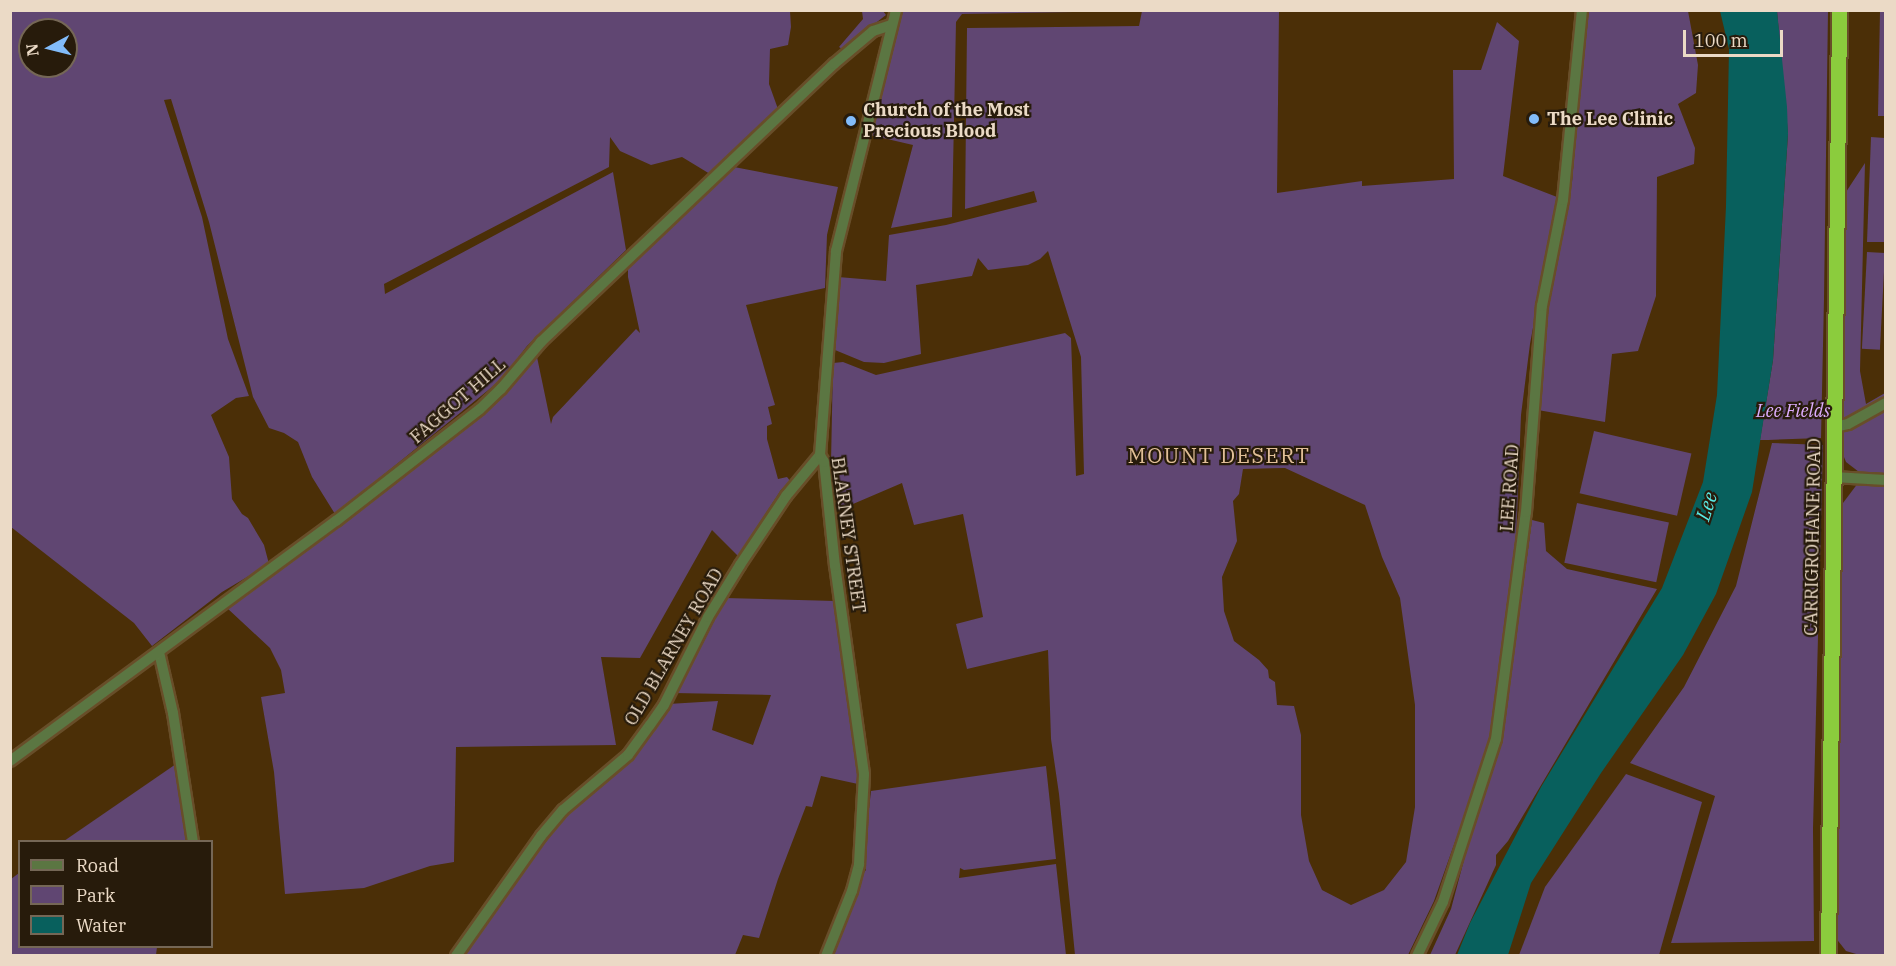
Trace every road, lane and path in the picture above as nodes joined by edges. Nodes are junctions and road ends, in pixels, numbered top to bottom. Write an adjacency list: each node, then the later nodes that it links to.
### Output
1 (896, 10): 4 (street, BLARNEY STREET)
2 (1582, 10): 16 (street, LEE ROAD)
3 (1839, 10): 6 (highway, CARRIGROHANE ROAD)
4 (891, 25): 7 (street, BLARNEY STREET); 10 (street, FAGGOT HILL)
5 (1886, 403): 6 (street)
6 (1834, 427): 8 (highway, CARRIGROHANE ROAD)
7 (820, 455): 14 (street, OLD BLARNEY ROAD); 15 (street, BLARNEY STREET)
8 (1833, 477): 9 (street); 13 (highway, CARRIGROHANE ROAD)
9 (1886, 480)
10 (159, 652): 11 (street, FAGGOT HILL); 12 (street)
11 (10, 761)
12 (193, 840)
13 (1829, 955)
14 (456, 956)
15 (826, 956)
16 (1417, 956)

